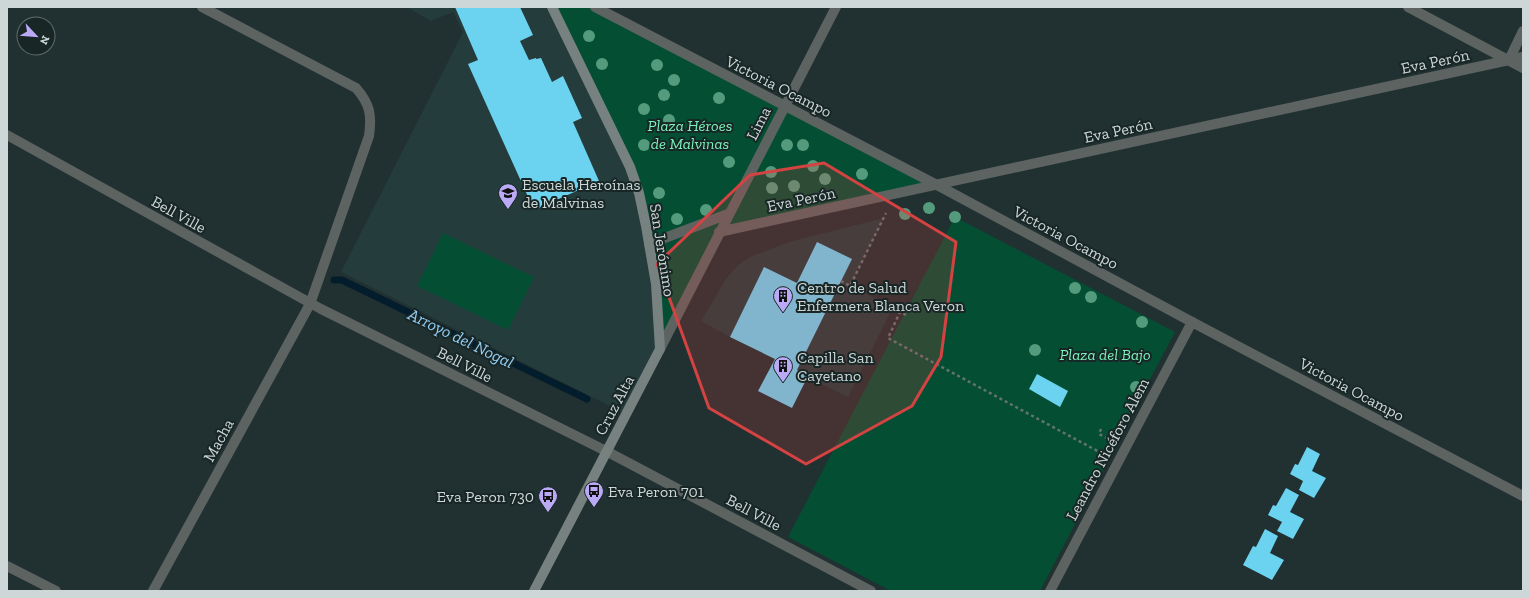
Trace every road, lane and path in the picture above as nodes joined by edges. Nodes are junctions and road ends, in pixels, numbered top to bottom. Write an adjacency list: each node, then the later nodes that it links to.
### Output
1 (202, 7): 18 (street, Macha)
2 (552, 7): 16 (main road, San Jerónimo)
3 (595, 7): 10 (street, Victoria Ocampo)
4 (836, 7): 10 (street, Lima)
5 (1408, 7): 8 (street)
6 (1523, 31): 8 (street)
7 (1523, 58): 8 (street, Eva Perón)
8 (1509, 60): 9 (street); 12 (street, Eva Perón)
9 (1523, 68)
10 (784, 106): 12 (street, Victoria Ocampo); 14 (street, Lima)
11 (7, 136): 18 (street, Bell Ville)
12 (937, 185): 13 (street, Eva Perón); 20 (street, Victoria Ocampo)
13 (895, 194): 15 (street, Eva Perón); 17 (path)
14 (728, 214): 15 (street, Lima); 16 (street)
15 (719, 232): 21 (street, Cruz Alta)
16 (649, 244): 21 (main road, San Jerónimo)
17 (841, 281)
18 (310, 304): 24 (street, Bell Ville); 29 (street, Macha)
19 (906, 315): 25 (path)
20 (1192, 322): 26 (street, Victoria Ocampo); 32 (street, Leandro Nicéforo Alem)
21 (660, 349): 24 (main road, Cruz Alta)
22 (1101, 429): 23 (path)
23 (1113, 442)
24 (606, 451): 30 (main road, Cruz Alta); 31 (street, Bell Ville)
25 (1106, 455)
26 (1523, 496)
27 (7, 566): 28 (street)
28 (56, 591)
29 (153, 591)
30 (534, 591)
31 (871, 591)
32 (1050, 591)

